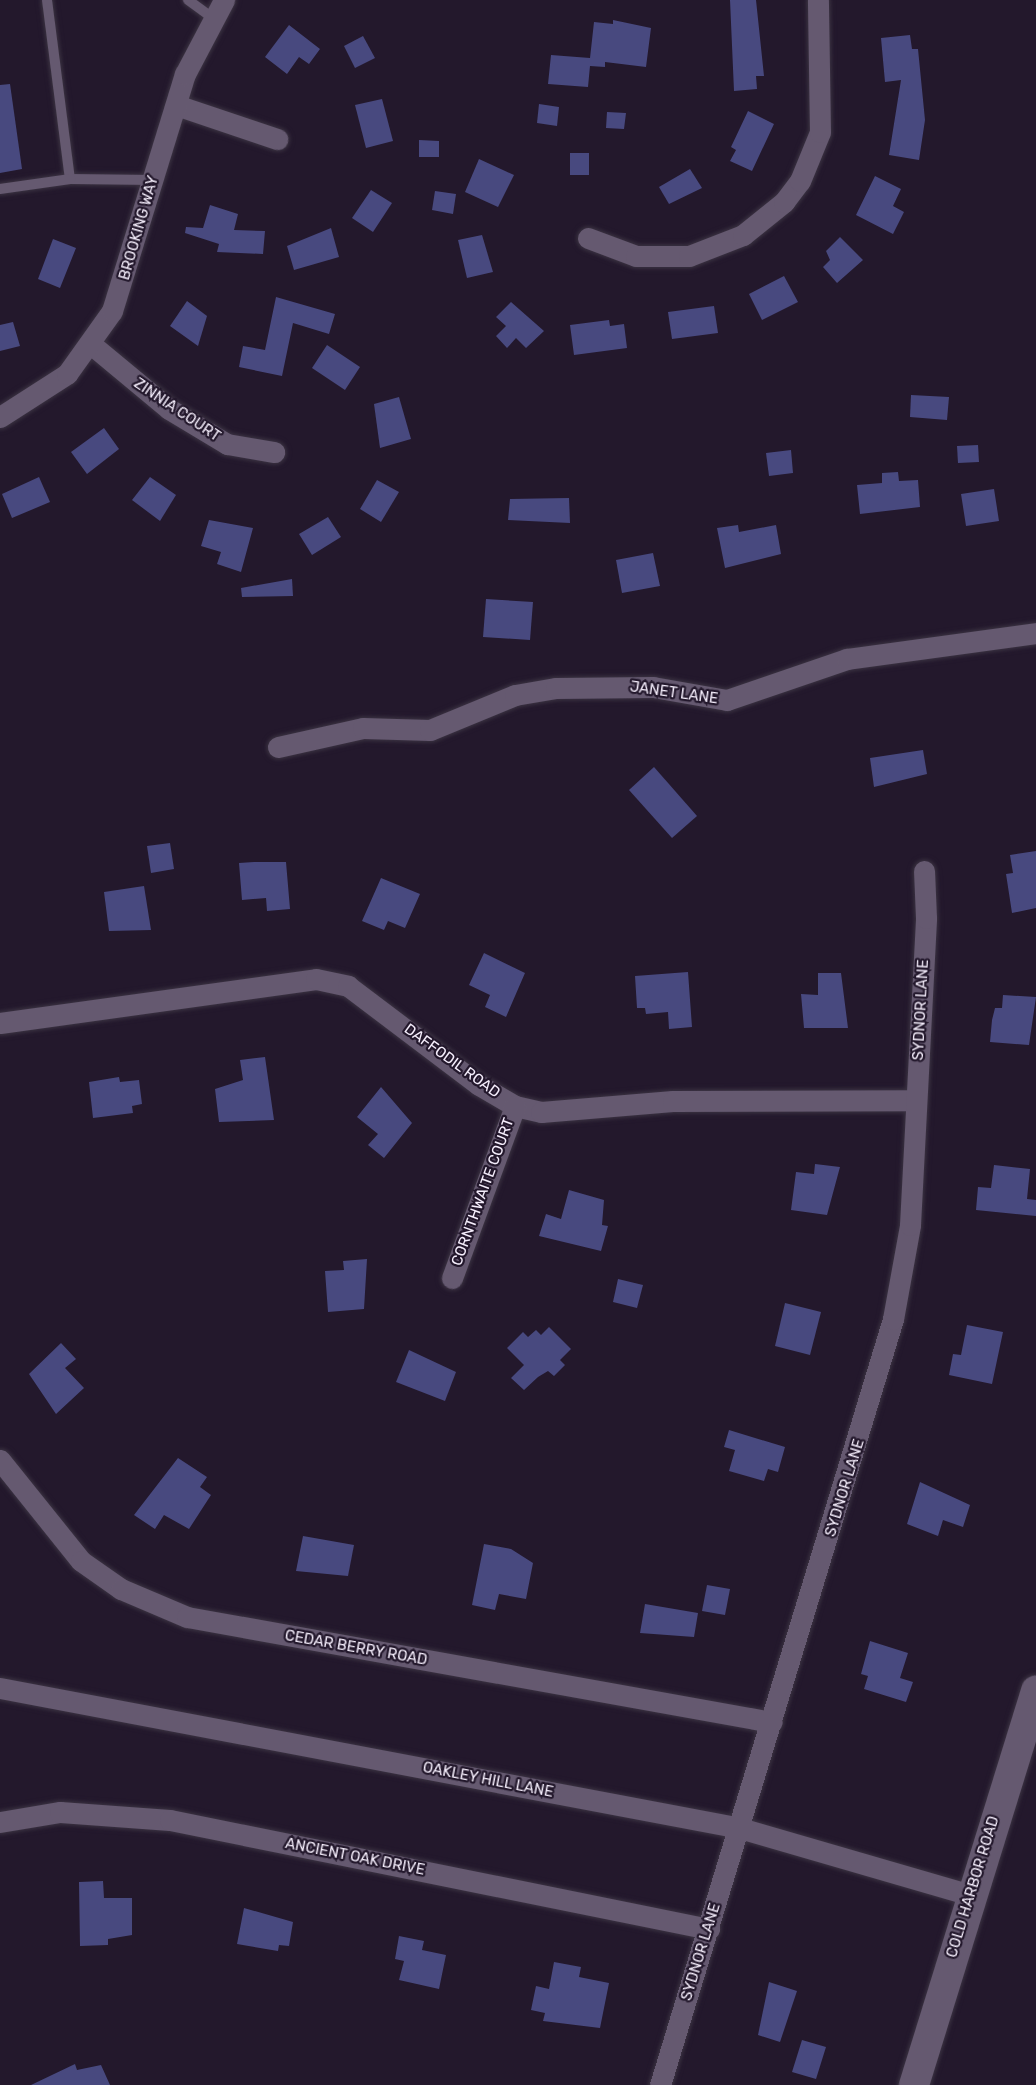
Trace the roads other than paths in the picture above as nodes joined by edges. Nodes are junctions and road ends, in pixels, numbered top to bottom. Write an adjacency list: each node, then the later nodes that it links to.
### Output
1 (47, 0): 7 (lane)
2 (188, 0): 4 (lane)
3 (818, 0): 10 (street)
4 (217, 8): 5 (street, BROOKING WAY)
5 (176, 105): 6 (street); 8 (street, BROOKING WAY)
6 (277, 139)
7 (70, 178): 8 (lane); 9 (lane)
8 (154, 180): 11 (street, BROOKING WAY)
9 (0, 189)
10 (588, 238)
11 (92, 345): 12 (street, BROOKING WAY); 13 (street, ZINNIA COURT)
12 (0, 417)
13 (274, 452)
14 (1036, 633): 15 (street, JANET LANE)
15 (278, 747)
16 (924, 871): 18 (street, SYDNOR LANE)
17 (0, 1023): 19 (street, DAFFODIL ROAD)
18 (916, 1100): 19 (street, DAFFODIL ROAD); 24 (street, SYDNOR LANE)
19 (515, 1106): 20 (street, CORNTHWAITE COURT)
20 (452, 1278)
21 (0, 1460): 24 (street, CEDAR BERRY ROAD)
22 (0, 1688): 26 (street, OAKLEY HILL LANE)
23 (1036, 1690): 27 (main road, COLD HARBOR ROAD)
24 (772, 1722): 26 (street, SYDNOR LANE)
25 (0, 1822): 28 (street, ANCIENT OAK DRIVE)
26 (740, 1828): 27 (street, OAKLEY HILL LANE); 28 (street, SYDNOR LANE)
27 (970, 1895): 30 (main road, COLD HARBOR ROAD)
28 (709, 1929): 29 (street, SYDNOR LANE)
29 (660, 2085)
30 (914, 2085)

